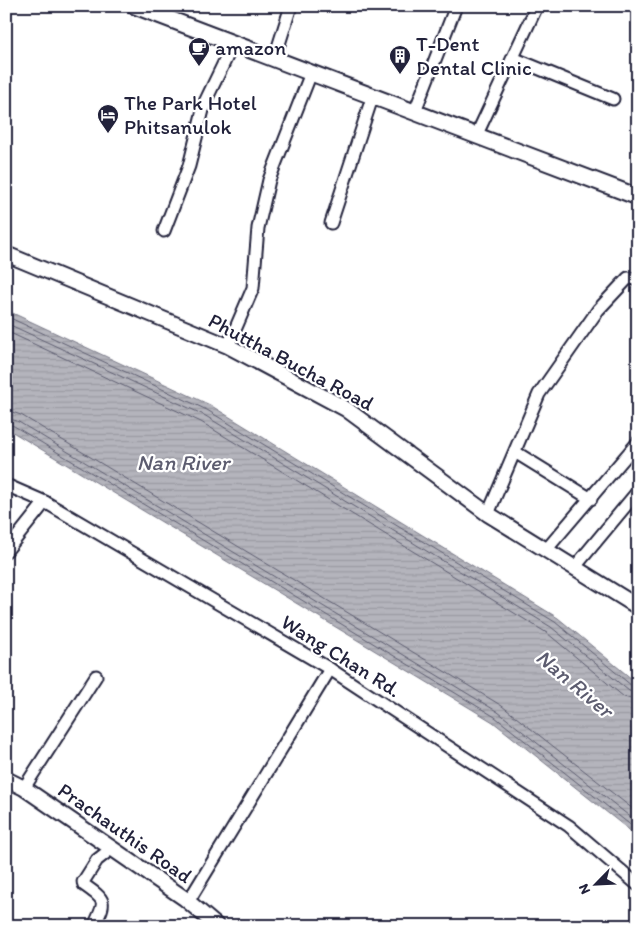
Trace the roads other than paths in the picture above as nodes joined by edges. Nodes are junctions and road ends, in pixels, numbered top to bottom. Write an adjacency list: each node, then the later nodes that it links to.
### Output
1 (135, 6): 5 (main road)
2 (291, 6): 7 (street)
3 (456, 6): 11 (street)
4 (536, 6): 6 (street)
5 (233, 44): 7 (main road); 15 (street)
6 (513, 58): 10 (street); 12 (street)
7 (274, 60): 8 (main road)
8 (311, 73): 9 (main road); 18 (street)
9 (373, 95): 11 (main road); 14 (street)
10 (612, 99)
11 (415, 111): 12 (main road)
12 (477, 134): 13 (main road)
13 (638, 197)
14 (331, 223)
15 (164, 231)
16 (6, 254): 18 (street, Phuttha Bucha Road)
17 (638, 280): 20 (street)
18 (228, 346): 25 (street, Phuttha Bucha Road)
19 (638, 442): 23 (street)
20 (515, 452): 23 (street); 25 (street)
21 (6, 486): 24 (street, Wang Chan Rd.)
22 (638, 491): 28 (street)
23 (590, 499): 27 (street)
24 (45, 502): 26 (street); 30 (street, Wang Chan Rd.)
25 (488, 514): 27 (street, Phuttha Bucha Road)
26 (6, 550)
27 (546, 550): 28 (street, Phuttha Bucha Road)
28 (574, 568): 29 (street, Phuttha Bucha Road)
29 (638, 607)
30 (330, 669): 35 (street, Wang Chan Rd.); 36 (street)
31 (96, 676): 33 (street)
32 (6, 779): 33 (street, Prachauthis Road)
33 (24, 788): 34 (street, Prachauthis Road)
34 (112, 849): 36 (street, Prachauthis Road); 38 (street)
35 (638, 885)
36 (188, 902): 37 (street, Prachauthis Road)
37 (212, 924)
38 (94, 926)

